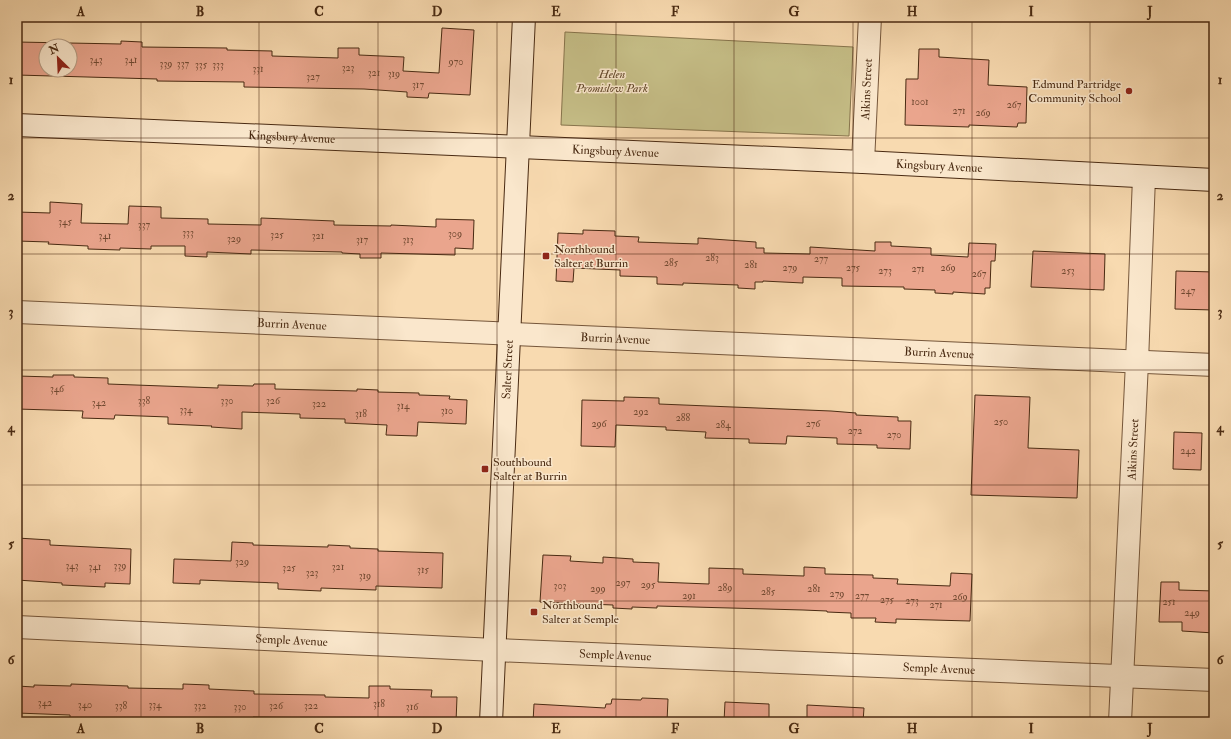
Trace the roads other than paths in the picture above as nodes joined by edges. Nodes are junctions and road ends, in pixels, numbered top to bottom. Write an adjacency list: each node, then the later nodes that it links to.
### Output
1 (524, 17): 4 (street, Salter Street)
2 (870, 17): 5 (street, Aikins Street)
3 (17, 125): 4 (street, Kingsbury Avenue)
4 (518, 148): 5 (street, Kingsbury Avenue); 9 (street, Salter Street)
5 (863, 162): 6 (street, Kingsbury Avenue)
6 (1144, 177): 7 (street, Kingsbury Avenue); 10 (street, Aikins Street)
7 (1214, 180)
8 (17, 312): 9 (street, Burrin Avenue)
9 (509, 334): 10 (street, Burrin Avenue); 13 (street, Salter Street)
10 (1137, 362): 11 (street, Burrin Avenue); 14 (street, Aikins Street)
11 (1214, 365)
12 (17, 627): 13 (street, Semple Avenue)
13 (495, 650): 14 (street, Semple Avenue); 16 (street, Salter Street)
14 (1123, 676): 15 (street, Semple Avenue); 17 (street, Aikins Street)
15 (1214, 680)
16 (492, 722)
17 (1120, 722)

